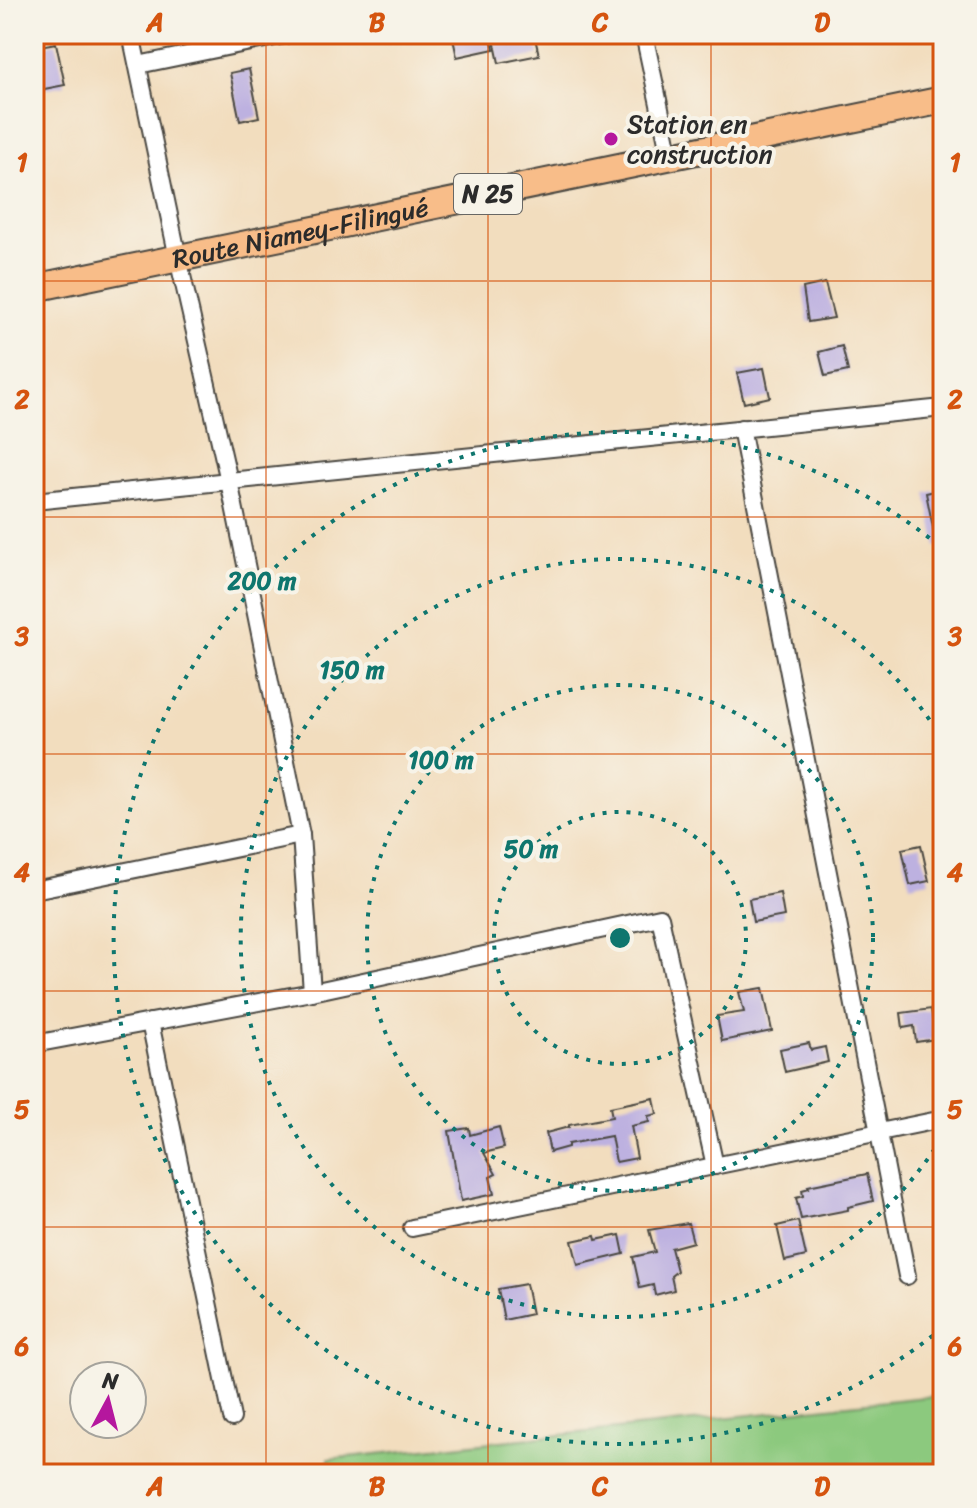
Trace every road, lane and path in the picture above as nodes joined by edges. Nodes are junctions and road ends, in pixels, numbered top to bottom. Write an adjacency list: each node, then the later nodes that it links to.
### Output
1 (131, 34): 4 (street)
2 (289, 34): 4 (street)
3 (644, 34): 6 (street)
4 (138, 65): 7 (street)
5 (943, 100): 6 (main road, Route Niamey-Filingué / N 25)
6 (670, 156): 7 (main road, Route Niamey-Filingué / N 25)
7 (178, 258): 8 (main road, Route Niamey-Filingué / N 25); 11 (street)
8 (34, 288)
9 (943, 408): 10 (street)
10 (741, 428): 11 (street); 19 (street)
11 (229, 481): 12 (street); 13 (street)
12 (34, 501)
13 (301, 835): 14 (street); 15 (street)
14 (34, 890)
15 (312, 992): 16 (street); 20 (street)
16 (150, 1022): 17 (street); 23 (street)
17 (34, 1044)
18 (943, 1119): 19 (street)
19 (879, 1132): 20 (street); 22 (street)
20 (715, 1166): 21 (street)
21 (412, 1228)
22 (907, 1276)
23 (232, 1418)

